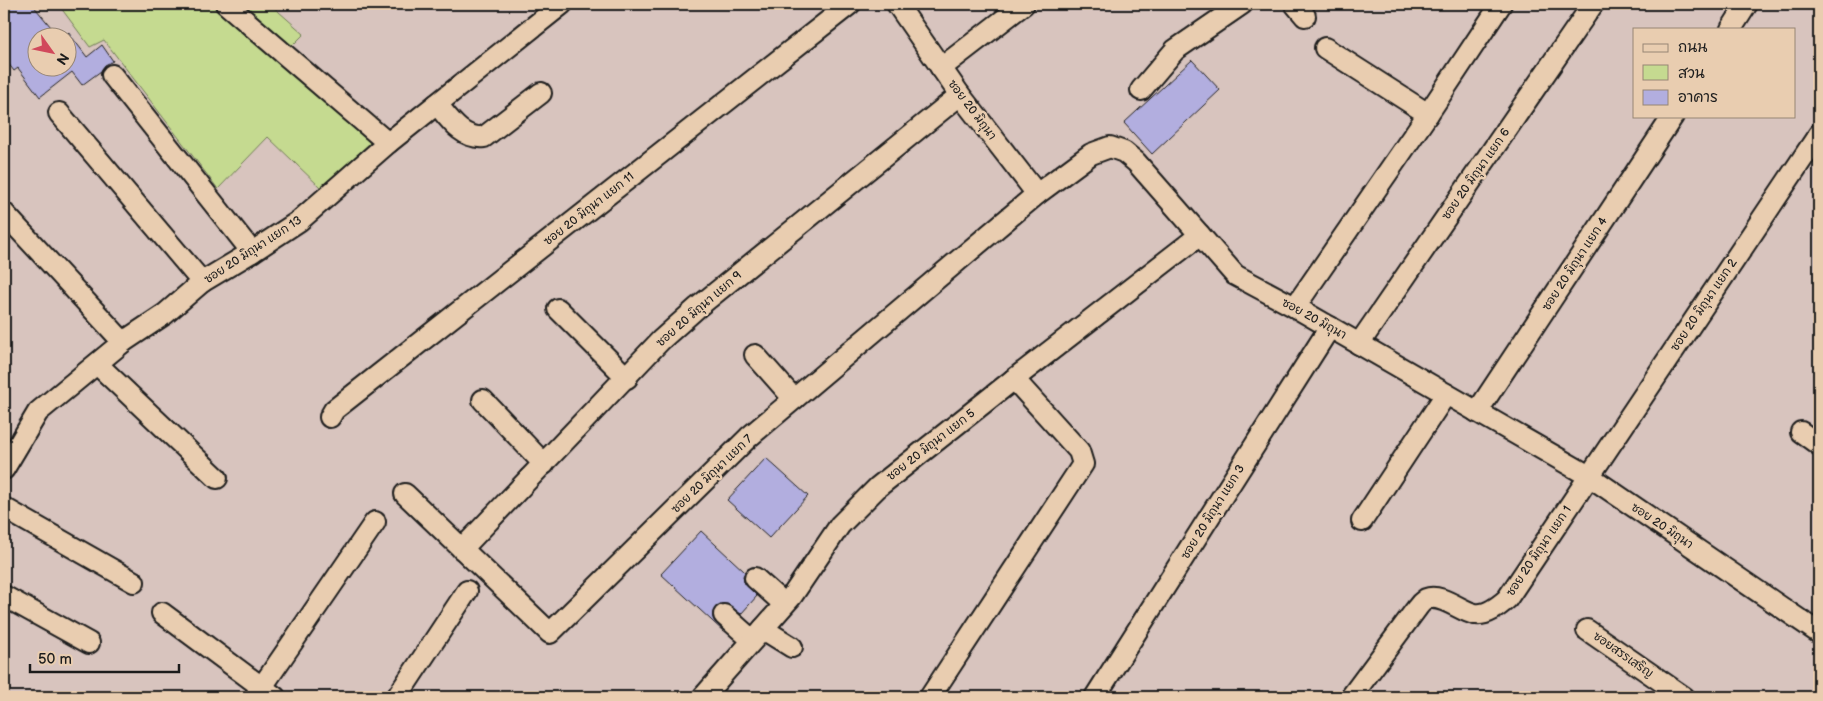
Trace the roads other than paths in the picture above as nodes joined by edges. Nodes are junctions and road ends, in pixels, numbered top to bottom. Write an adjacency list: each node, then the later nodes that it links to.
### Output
1 (226, 4): 22 (street)
2 (562, 4): 17 (street, ซอย 20 มิถุนา แยก 13)
3 (850, 4): 41 (street, ซอย 20 มิถุนา แยก 11)
4 (897, 4): 12 (street, ซอย 20 มิถุนา)
5 (1024, 4): 12 (street)
6 (1242, 4): 14 (street)
7 (1500, 4): 19 (street)
8 (1593, 4): 32 (street, ซอย 20 มิถุนา แยก 6)
9 (1747, 4): 10 (street)
10 (1732, 28)
11 (1325, 48): 19 (street)
12 (940, 68): 16 (street, ซอย 20 มิถุนา)
13 (112, 76): 26 (street)
14 (1141, 90)
15 (541, 93): 17 (street)
16 (960, 95): 23 (street, ซอย 20 มิถุนา); 35 (street, ซอย 20 มิถุนา แยก 9)
17 (437, 104): 22 (street, ซอย 20 มิถุนา แยก 13)
18 (59, 113): 27 (street)
19 (1428, 114): 28 (street)
20 (1672, 118): 40 (street, ซอย 20 มิถุนา แยก 4)
21 (1819, 134): 46 (street, ซอย 20 มิถุนา แยก 2)
22 (388, 143): 26 (street, ซอย 20 มิถุนา แยก 13)
23 (1037, 194): 25 (street, ซอย 20 มิถุนา); 38 (street, ซอย 20 มิถุนา แยก 7)
24 (4, 212): 31 (street)
25 (1200, 236): 28 (street, ซอย 20 มิถุนา); 36 (street, ซอย 20 มิถุนา แยก 5)
26 (252, 252): 27 (street, ซอย 20 มิถุนา แยก 13)
27 (202, 282): 31 (street, ซอย 20 มิถุนา แยก 13)
28 (1295, 307): 30 (street, ซอย 20 มิถุนา)
29 (558, 309): 35 (street)
30 (1330, 327): 32 (street, ซอย 20 มิถุนา); 69 (street, ซอย 20 มิถุนา แยก 3)
31 (124, 342): 34 (street, ซอย 20 มิถุนา แยก 13)
32 (1359, 344): 37 (street, ซอย 20 มิถุนา)
33 (756, 355): 38 (street)
34 (97, 364): 45 (street, ซอย 20 มิถุนา แยก 13); 47 (street)
35 (627, 378): 44 (street, ซอย 20 มิถุนา แยก 9)
36 (1014, 379): 57 (street, ซอย 20 มิถุนา แยก 5); 68 (street)
37 (1446, 394): 40 (street, ซอย 20 มิถุนา); 50 (street)
38 (794, 398): 52 (street, ซอย 20 มิถุนา แยก 7)
39 (483, 400): 44 (street)
40 (1477, 412): 46 (street, ซอย 20 มิถุนา)
41 (330, 417)
42 (1801, 432): 43 (street)
43 (1819, 445)
44 (544, 464): 52 (street, ซอย 20 มิถุนา แยก 9)
45 (4, 469)
46 (1589, 476): 61 (street, ซอย 20 มิถุนา); 70 (street, ซอย 20 มิถุนา แยก 1)
47 (217, 478)
48 (405, 494): 52 (street, ซอย 20 มิถุนา แยก 7)
49 (4, 508): 54 (street)
50 (1362, 521)
51 (375, 522): 65 (street)
52 (462, 549)
53 (755, 578): 57 (street)
54 (134, 582)
55 (467, 591): 66 (street)
56 (4, 596): 63 (street)
57 (784, 604): 62 (street, ซอย 20 มิถุนา แยก 5)
58 (162, 613): 65 (street)
59 (724, 615): 62 (street)
60 (1587, 630): 71 (street, ซอยสรรเสริญ)
61 (1819, 633)
62 (758, 634): 64 (street); 67 (street, ซอย 20 มิถุนา แยก 5)
63 (89, 643)
64 (792, 647)
65 (264, 694)
66 (398, 697)
67 (703, 697)
68 (930, 697)
69 (1095, 697)
70 (1351, 697)
71 (1684, 697)

